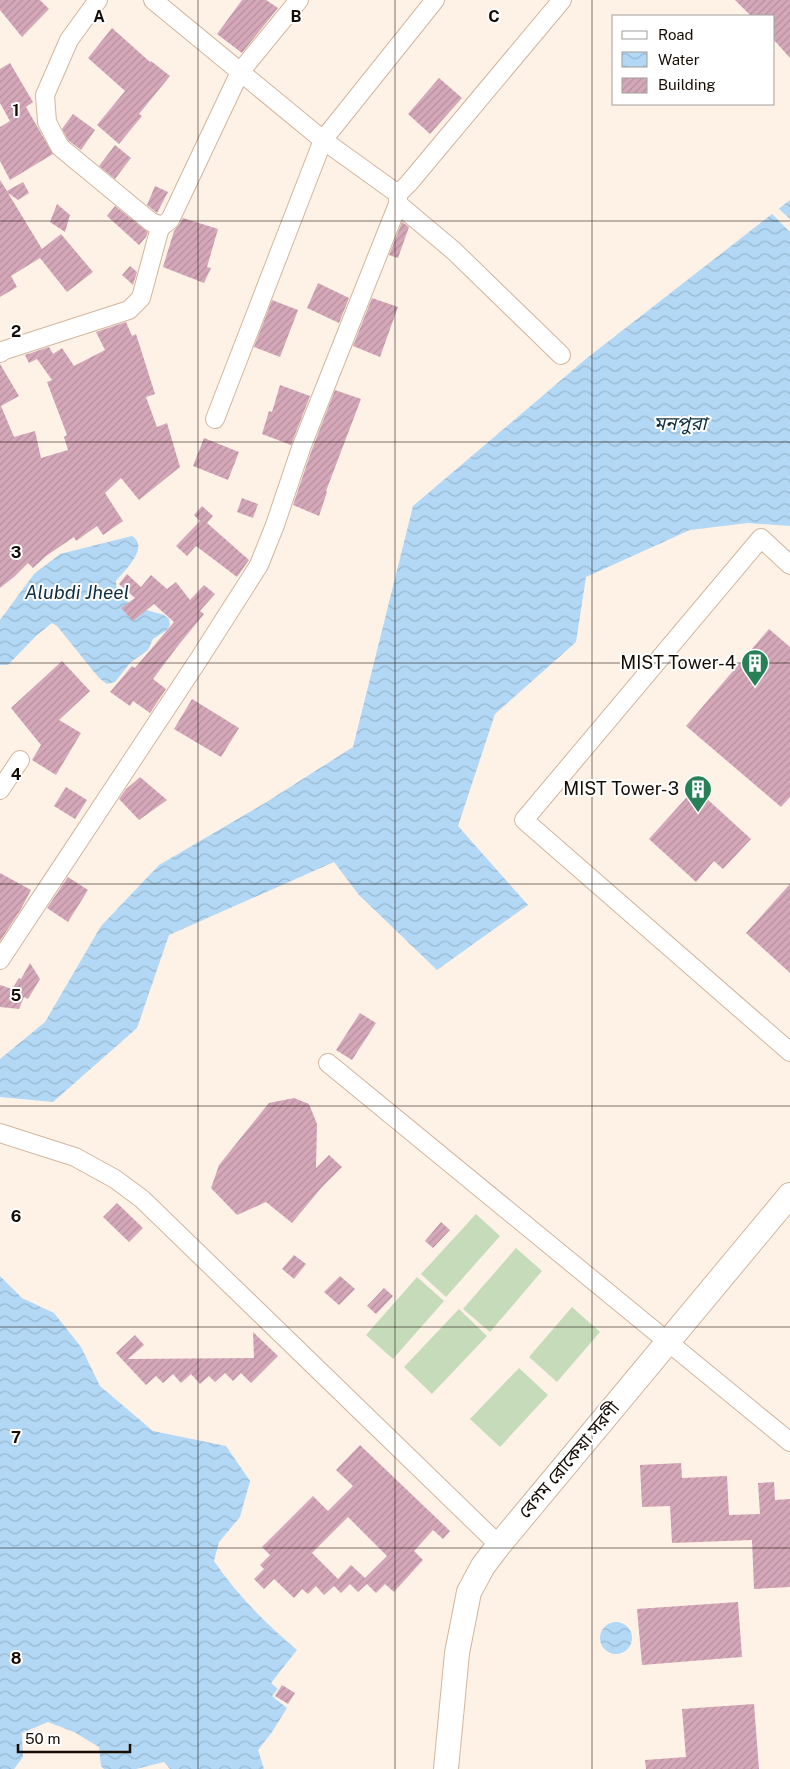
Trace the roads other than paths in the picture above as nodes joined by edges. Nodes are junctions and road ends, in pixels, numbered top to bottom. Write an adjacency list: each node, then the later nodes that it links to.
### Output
1 (98, 0): 9 (street)
2 (153, 0): 6 (street)
3 (299, 0): 6 (street)
4 (435, 0): 7 (street)
5 (562, 0): 8 (street)
6 (240, 72): 7 (street); 9 (street)
7 (323, 140): 8 (street); 12 (street)
8 (398, 199): 11 (street); 16 (street)
9 (162, 226): 10 (street)
10 (0, 353)
11 (561, 355)
12 (215, 419)
13 (790, 565): 17 (street)
14 (20, 760): 15 (street)
15 (0, 790)
16 (0, 960)
17 (790, 1052)
18 (328, 1063): 21 (street)
19 (0, 1133): 23 (street)
20 (790, 1195): 21 (street, বেগম রোকেয়া সরণী)
21 (667, 1342): 22 (street); 23 (street, বেগম রোকেয়া সরণী)
22 (790, 1442)
23 (499, 1544): 24 (street, বেগম রোকেয়া সরণী)
24 (446, 1769)

